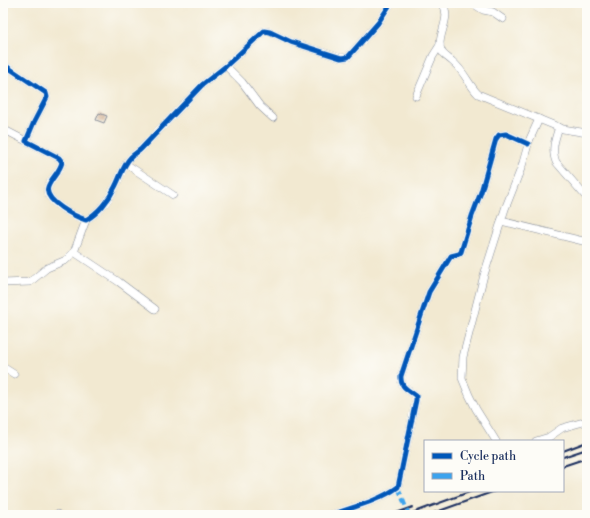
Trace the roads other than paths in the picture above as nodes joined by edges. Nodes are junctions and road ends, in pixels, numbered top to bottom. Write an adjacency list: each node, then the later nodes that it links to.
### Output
1 (391, 3): 7 (street)
2 (442, 3): 5 (street)
3 (472, 3): 4 (street)
4 (502, 19)
5 (440, 45): 8 (street); 10 (street)
6 (3, 64): 14 (street)
7 (226, 66): 9 (street); 16 (street)
8 (416, 96)
9 (273, 118)
10 (539, 119): 11 (street); 15 (street)
11 (559, 127): 13 (street); 18 (street)
12 (3, 129): 14 (street)
13 (587, 133)
14 (26, 141): 19 (street)
15 (528, 144): 20 (street); 30 (street)
16 (126, 164): 17 (street); 19 (street)
17 (173, 195)
18 (587, 198)
19 (86, 220): 22 (street)
20 (501, 221): 21 (street); 28 (street)
21 (587, 242)
22 (74, 252): 23 (street); 24 (street)
23 (3, 283)
24 (155, 309)
25 (3, 367): 26 (street)
26 (14, 374)
27 (587, 421): 29 (street)
28 (495, 440)
29 (540, 440)
30 (331, 515)

